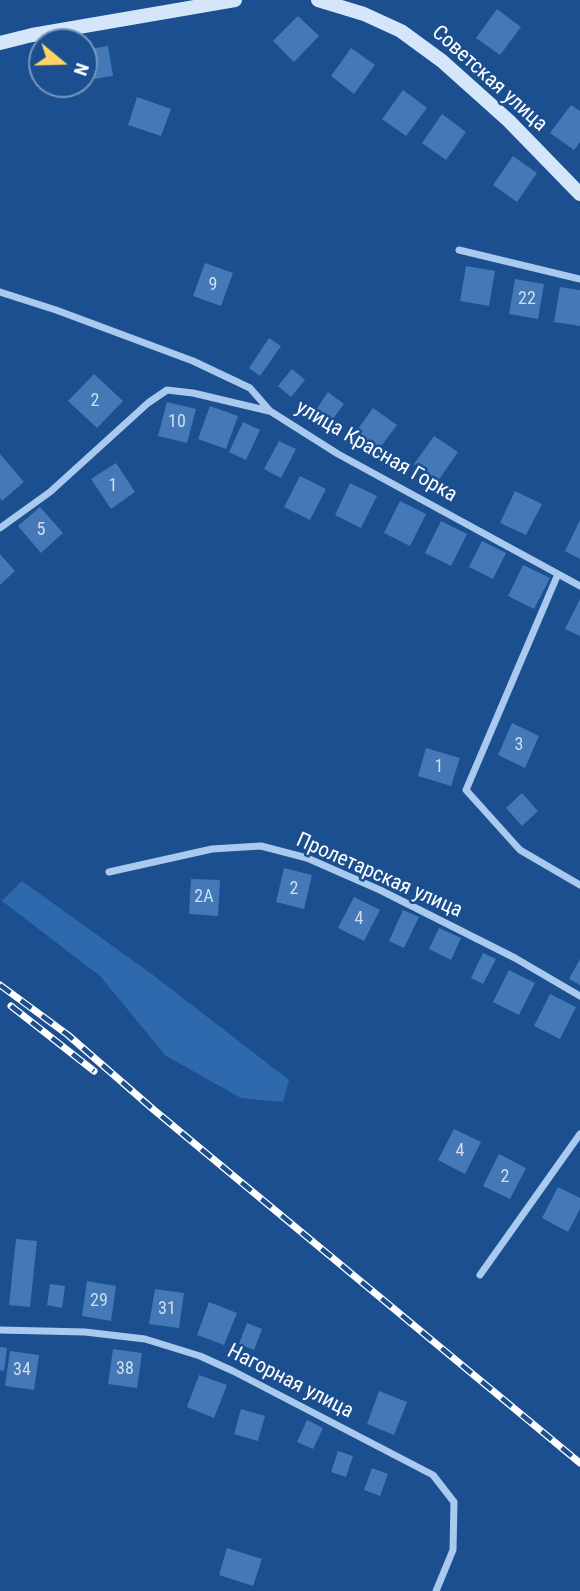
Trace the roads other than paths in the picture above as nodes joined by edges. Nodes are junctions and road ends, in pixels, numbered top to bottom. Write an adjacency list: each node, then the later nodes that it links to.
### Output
1 (235, 0): 3 (main road)
2 (318, 0): 4 (main road, Советская улица)
3 (0, 43)
4 (580, 194)
5 (458, 250): 6 (street)
6 (580, 279)
7 (0, 292): 8 (street, улица Красная Горка)
8 (270, 411): 9 (street); 10 (street, улица Красная Горка)
9 (0, 528)
10 (558, 574): 11 (street, улица Красная Горка); 13 (street)
11 (580, 586)
12 (109, 872): 14 (street, Пролетарская улица)
13 (580, 885)
14 (580, 996)
15 (580, 1134): 16 (street)
16 (480, 1275)
17 (0, 1330): 18 (street, Нагорная улица)
18 (436, 1591)

